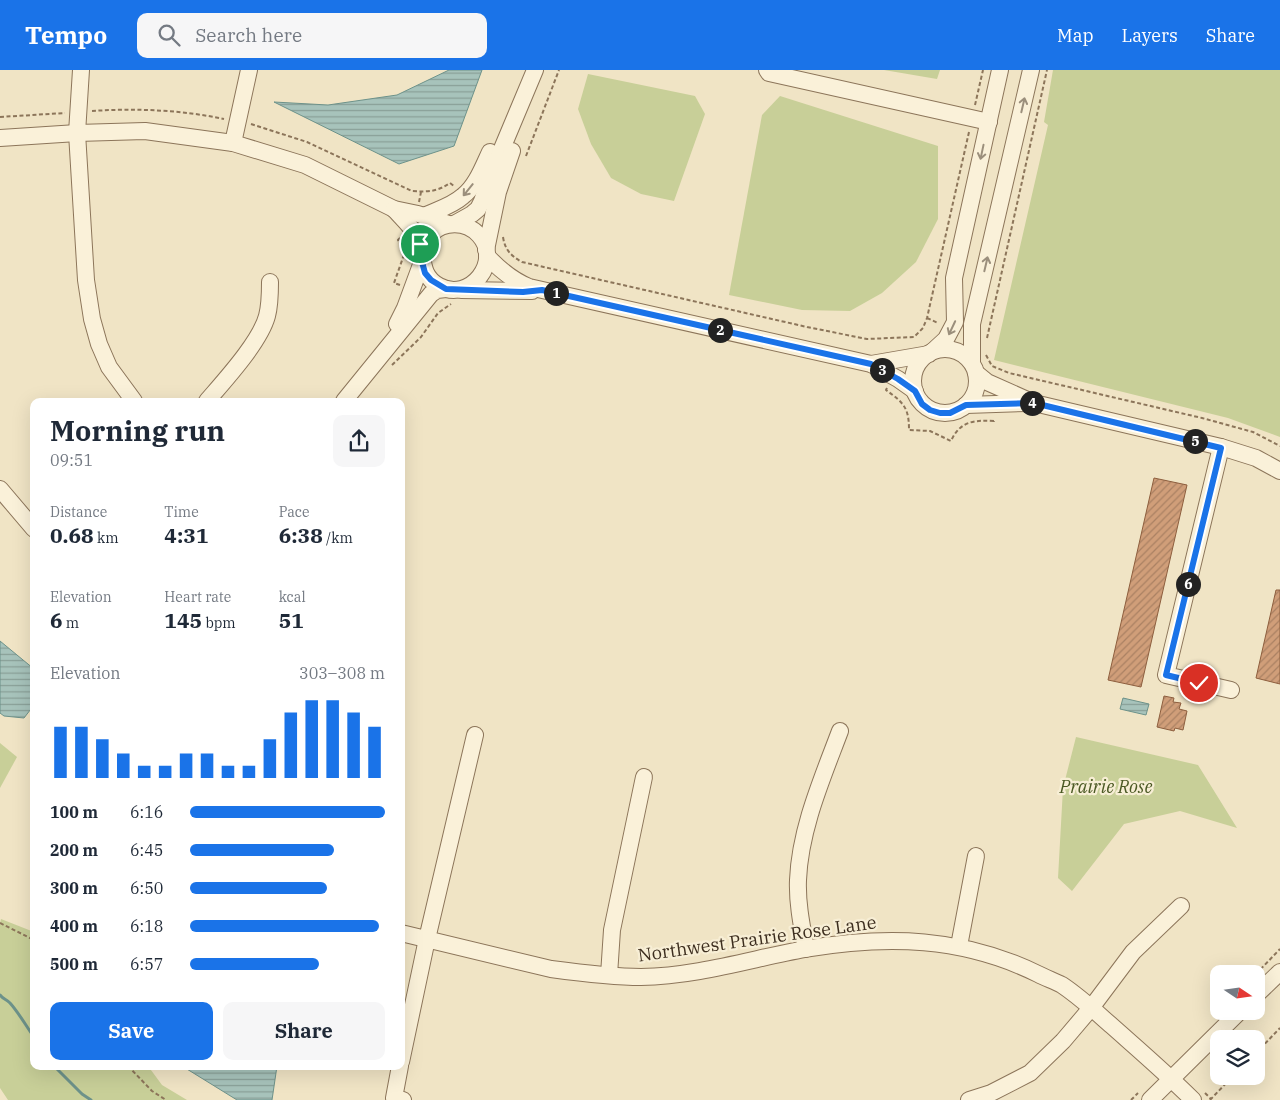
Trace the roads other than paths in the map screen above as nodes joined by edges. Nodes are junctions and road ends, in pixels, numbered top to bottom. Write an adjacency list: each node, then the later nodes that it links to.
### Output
1 (81, 70): 9 (street)
2 (250, 70): 11 (street)
3 (535, 70): 7 (street)
4 (768, 70): 8 (street)
5 (1000, 70): 8 (street)
6 (1031, 70): 21 (street, one-way to 6)
7 (528, 88): 13 (street, one-way to 13); 14 (street); 15 (street)
8 (989, 122): 20 (street, one-way to 20)
9 (77, 133): 10 (street); 11 (street); 27 (street)
10 (0, 138)
11 (234, 143): 12 (street)
12 (394, 209): 13 (street); 16 (street)
13 (424, 216): 14 (street)
14 (452, 224): 15 (street); 16 (street)
15 (487, 253): 18 (street); 19 (street)
16 (422, 258): 18 (street); 24 (street)
17 (270, 282): 28 (street)
18 (450, 289): 19 (street); 24 (street)
19 (542, 290): 23 (street)
20 (955, 296): 21 (street); 22 (street, one-way to 22)
21 (978, 298): 25 (street)
22 (931, 352): 23 (street); 25 (street); 26 (street)
23 (871, 364): 26 (street)
24 (369, 368): 29 (street)
25 (974, 368): 30 (street); 31 (street)
26 (915, 391): 31 (street)
27 (132, 398)
28 (209, 398)
29 (346, 398)
30 (1034, 403): 31 (street); 32 (street)
31 (966, 405)
32 (1221, 448): 33 (street); 36 (street)
33 (1280, 471)
34 (0, 489): 35 (street)
35 (30, 524)
36 (1231, 690)
37 (840, 731): 45 (street)
38 (475, 735): 43 (street)
39 (644, 777): 47 (street)
40 (976, 856): 44 (street)
41 (1180, 906): 49 (street)
42 (405, 934): 43 (street, Northwest Prairie Rose Lane)
43 (427, 939): 47 (street, Northwest Prairie Rose Lane); 51 (street)
44 (959, 946): 45 (street, Northwest Prairie Rose Lane); 49 (street, Northwest Prairie Rose Lane)
45 (806, 949): 47 (street, Northwest Prairie Rose Lane)
46 (1280, 972): 48 (street)
47 (610, 975)
48 (1265, 986)
49 (1091, 1008): 53 (street, Northwest Prairie Rose Lane); 55 (street)
50 (1231, 1020): 53 (street)
51 (405, 1043)
52 (400, 1070): 54 (street)
53 (1171, 1078): 56 (street); 57 (street, Northwest Prairie Rose Lane)
54 (399, 1099)
55 (969, 1100)
56 (1150, 1100)
57 (1193, 1100)

